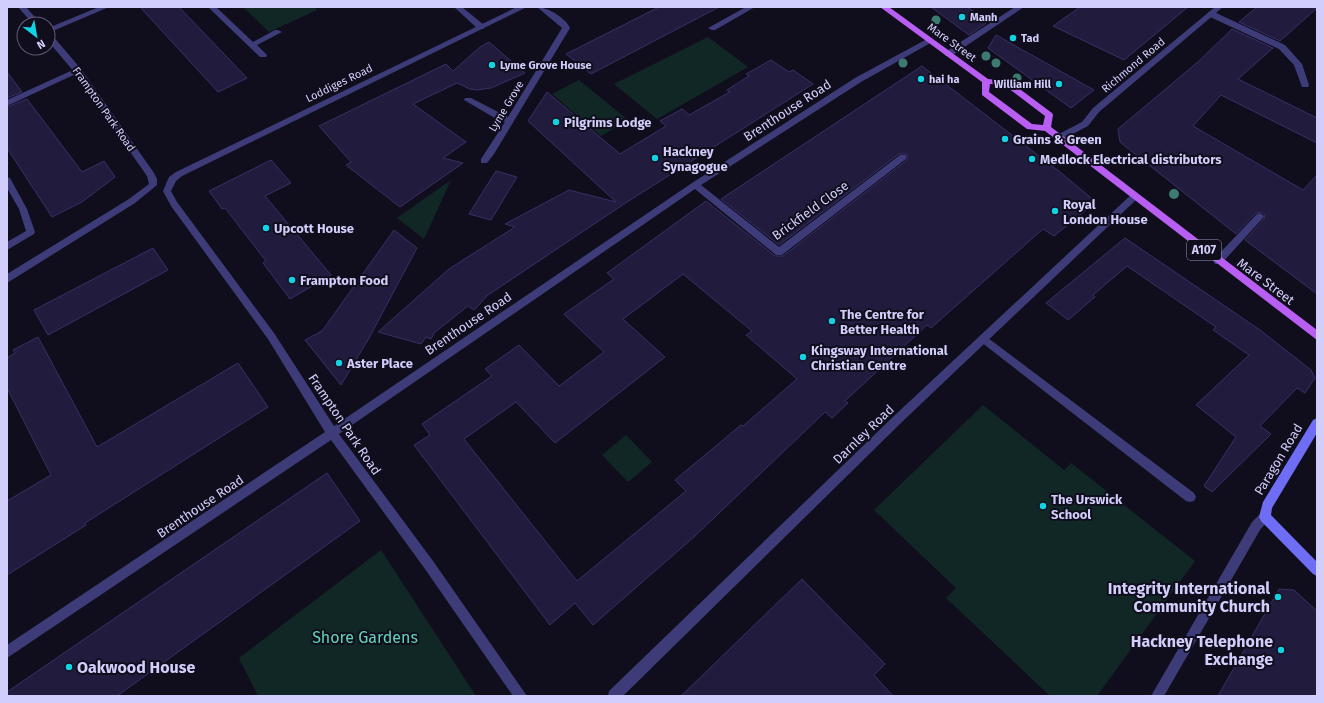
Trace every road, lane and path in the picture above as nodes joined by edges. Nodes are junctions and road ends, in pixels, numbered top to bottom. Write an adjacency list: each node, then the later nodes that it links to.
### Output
1 (22, 7): 12 (street)
2 (105, 7): 14 (street)
3 (212, 7): 18 (street)
4 (458, 7): 13 (street)
5 (523, 7): 13 (street, Loddiges Road)
6 (541, 7): 27 (street, Lyme Grove)
7 (751, 7): 15 (street)
8 (884, 7): 17 (main road, Mare Street)
9 (1020, 7): 20 (street)
10 (1219, 7): 11 (street, Richmond Road)
11 (1211, 14): 24 (street); 29 (street, Richmond Road)
12 (30, 16)
13 (481, 27): 33 (street, Loddiges Road)
14 (56, 28)
15 (712, 28)
16 (278, 32): 18 (street)
17 (930, 41): 20 (main road, Mare Street); 34 (street, Brenthouse Road)
18 (252, 44): 21 (street)
19 (56, 46): 22 (street, Frampton Park Road)
20 (948, 54): 23 (main road, Mare Street)
21 (263, 55)
22 (78, 72): 26 (street); 39 (street, Frampton Park Road)
23 (986, 81): 28 (main road, Mare Street / A107); 28 (main road, Mare Street)
24 (1305, 85)
25 (468, 100): 27 (street)
26 (7, 103)
27 (511, 120): 31 (street, Lyme Grove)
28 (1047, 128): 29 (main road, Mare Street / A107)
29 (1060, 137): 35 (main road, Mare Street / A107)
30 (903, 157): 34 (street, Brickfield Close)
31 (484, 161)
32 (7, 180): 37 (street)
33 (168, 184): 43 (street, Frampton Park Road)
34 (695, 185): 43 (street, Brenthouse Road)
35 (1135, 196): 38 (main road, Mare Street / A107); 41 (street, Darnley Road)
36 (1260, 216): 38 (street)
37 (7, 246)
38 (1218, 261): 40 (main road, Mare Street / A107)
39 (7, 279)
40 (1317, 336)
41 (984, 339): 44 (street); 49 (street, Darnley Road)
42 (1317, 423): 45 (main road, Paragon Road)
43 (332, 432): 47 (street, Brenthouse Road); 48 (street, Frampton Park Road)
44 (1190, 497)
45 (1266, 517): 46 (main road); 50 (street, Paragon Road)
46 (1317, 570)
47 (7, 652)
48 (521, 696)
49 (614, 696)
50 (1157, 696)

